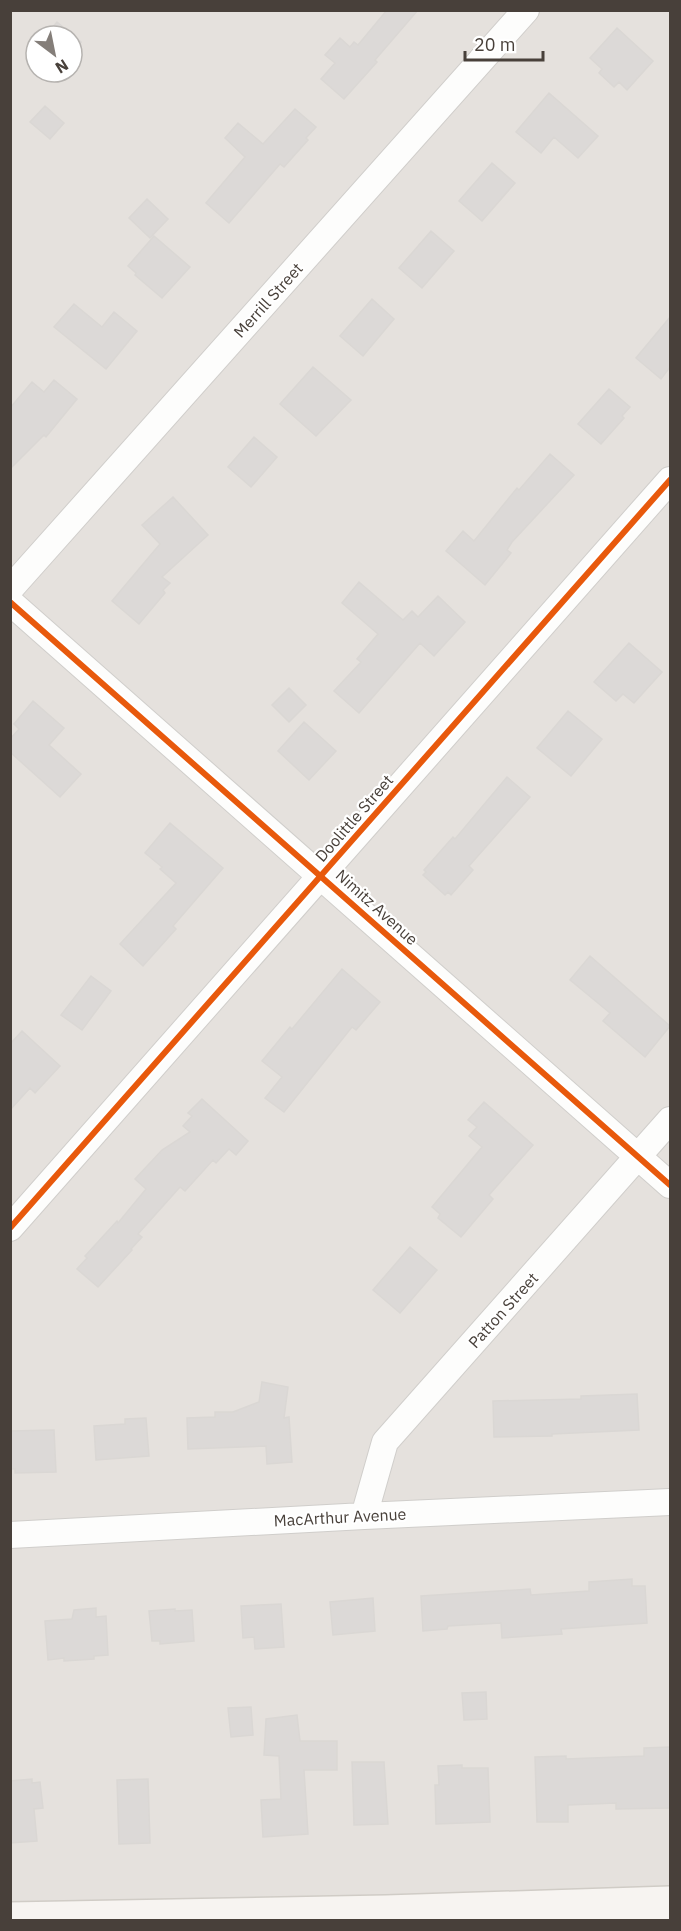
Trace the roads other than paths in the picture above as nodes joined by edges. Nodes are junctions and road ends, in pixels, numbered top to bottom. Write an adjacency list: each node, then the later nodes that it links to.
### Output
1 (526, 10): 3 (street, Merrill Street)
2 (670, 480): 5 (street, Doolittle Street)
3 (10, 590)
4 (10, 602): 5 (street, Nimitz Avenue)
5 (321, 875): 7 (street, Nimitz Avenue); 9 (street, Doolittle Street)
6 (670, 1120): 7 (street, Patton Street)
7 (638, 1157): 8 (street, Nimitz Avenue); 11 (street, Patton Street)
8 (670, 1185)
9 (10, 1228)
10 (670, 1502): 11 (street, MacArthur Avenue)
11 (364, 1516): 12 (street, MacArthur Avenue)
12 (10, 1535)
13 (670, 1903): 14 (main road)
14 (386, 1912): 15 (main road); 16 (main road)
15 (10, 1919)
16 (295, 1920)

